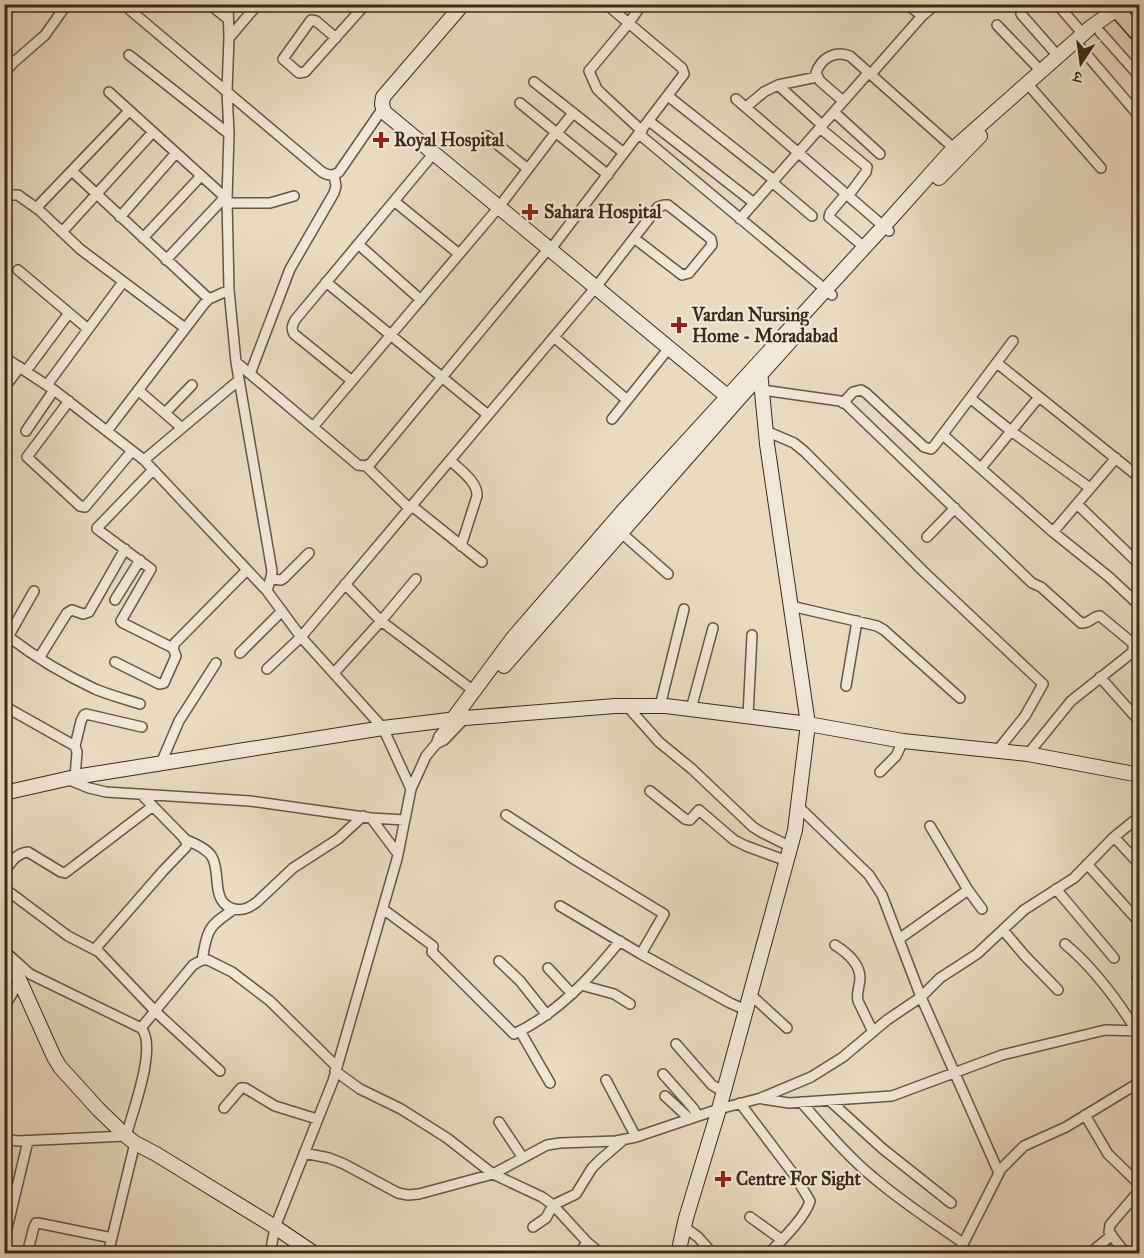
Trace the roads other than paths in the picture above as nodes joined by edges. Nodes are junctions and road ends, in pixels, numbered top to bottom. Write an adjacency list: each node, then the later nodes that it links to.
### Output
1 (7, 4): 26 (street)
2 (67, 4): 30 (street)
3 (209, 4): 17 (street)
4 (228, 4): 17 (street)
5 (258, 4): 23 (street)
6 (364, 4): 24 (street)
7 (463, 4): 45 (main road)
8 (606, 4): 19 (street)
9 (642, 4): 19 (street)
10 (907, 4): 16 (street)
11 (936, 4): 16 (street)
12 (1057, 4): 25 (street)
13 (1118, 8): 18 (main road); 21 (main road); 22 (main road); 25 (main road)
14 (130, 10): 37 (street)
15 (1021, 14): 28 (street)
16 (922, 16): 31 (street)
17 (228, 19): 23 (street)
18 (1140, 21)
19 (629, 23): 39 (street); 53 (street)
20 (996, 25): 29 (street)
21 (1100, 32): 25 (main road); 33 (street)
22 (1140, 36)
23 (229, 38): 37 (street)
24 (336, 38): 24 (street)
25 (1082, 41): 28 (main road); 36 (main road); 49 (street)
26 (4, 47)
27 (129, 56): 55 (street)
28 (1058, 56): 29 (main road)
29 (1041, 71): 41 (main road)
30 (4, 73)
31 (870, 73): 32 (street); 42 (street); 58 (street)
32 (818, 77): 35 (street); 42 (street)
33 (1140, 77)
34 (534, 82): 47 (street)
35 (778, 85): 44 (street); 51 (street)
36 (1032, 89): 41 (main road); 63 (street)
37 (227, 91): 55 (street); 66 (street)
38 (109, 92): 46 (street)
39 (668, 96): 50 (street); 69 (street)
40 (736, 99): 44 (street)
41 (1014, 99): 58 (main road)
42 (843, 101): 48 (street)
43 (519, 103): 54 (street)
44 (746, 107): 57 (street)
45 (383, 108): 60 (main road); 66 (street)
46 (129, 111): 52 (street); 65 (street)
47 (573, 112): 54 (street); 61 (street)
48 (834, 112): 51 (street); 62 (street)
49 (1140, 117)
50 (649, 121): 53 (street); 76 (street)
51 (821, 126): 57 (street); 71 (street)
52 (153, 132): 59 (street); 70 (street)
53 (640, 132): 61 (street); 81 (street)
54 (556, 133): 64 (street); 67 (street)
55 (229, 134): 74 (street)
56 (487, 136): 64 (street)
57 (798, 152): 69 (street); 71 (street)
58 (957, 152): 82 (main road)
59 (176, 153): 68 (street); 80 (street)
60 (434, 153): 75 (street); 77 (main road)
61 (624, 153): 67 (street)
62 (880, 154)
63 (1101, 168)
64 (528, 169): 77 (street)
65 (72, 171): 70 (street); 78 (street)
66 (334, 175): 111 (street)
67 (608, 175): 88 (street)
68 (201, 176): 74 (street); 84 (street)
69 (773, 181): 76 (street); 79 (street)
70 (97, 194): 80 (street); 83 (street)
71 (847, 195): 82 (street); 87 (street)
72 (294, 196): 74 (street)
73 (4, 200): 78 (street)
74 (226, 200): 90 (street); 95 (street)
75 (394, 201): 86 (street); 89 (street)
76 (754, 203): 81 (street)
77 (499, 207): 88 (main road); 89 (street)
78 (39, 210): 83 (street)
79 (812, 216)
80 (120, 217): 84 (street)
81 (740, 219): 96 (street)
82 (886, 229): 87 (main road); 96 (main road)
83 (62, 232): 92 (street)
84 (143, 238): 90 (street)
85 (634, 238): 85 (street); 94 (street)
86 (358, 244): 93 (street); 98 (street)
87 (864, 247): 96 (main road)
88 (550, 249): 94 (main road); 112 (street)
89 (459, 254): 98 (street)
90 (166, 260): 97 (street)
91 (18, 270): 99 (street)
92 (123, 282): 100 (street); 101 (street)
93 (326, 282): 102 (street); 114 (street)
94 (596, 287): 103 (street); 105 (main road)
95 (229, 290): 97 (street); 107 (street)
96 (829, 292): 110 (main road)
97 (209, 299): 100 (street)
98 (421, 300): 102 (street)
99 (69, 313): 101 (street); 109 (street)
100 (185, 328): 118 (street)
101 (88, 329): 116 (street)
102 (391, 336): 112 (street); 114 (street)
103 (554, 337): 122 (street); 127 (street)
104 (1013, 341): 108 (street)
105 (669, 348): 122 (street); 123 (main road)
106 (4, 357): 109 (street)
107 (236, 362): 111 (street); 113 (street)
108 (997, 363): 120 (street); 121 (street)
109 (23, 369): 116 (street); 117 (street)
110 (759, 369): 119 (main road); 123 (main road)
111 (250, 374): 129 (street)
112 (442, 377): 127 (street); 140 (street)
113 (239, 380): 130 (street); 159 (street)
114 (352, 381): 129 (street)
115 (192, 385): 126 (street)
116 (50, 387): 124 (street); 131 (street)
117 (4, 388)
118 (138, 390): 126 (street); 132 (street)
119 (762, 390): 125 (street); 133 (main road)
120 (1040, 397): 134 (street); 137 (street)
121 (970, 398): 134 (street); 135 (street)
122 (627, 400): 128 (street)
123 (731, 400): 148 (main road)
124 (69, 401): 132 (street); 136 (street)
125 (843, 403): 135 (street); 147 (street)
126 (165, 413): 130 (street)
127 (488, 415): 139 (street)
128 (612, 419)
129 (313, 427): 140 (street)
130 (182, 428): 138 (street)
131 (26, 431)
132 (107, 431): 136 (street)
133 (766, 431): 165 (main road); 201 (street)
134 (1011, 431): 141 (street); 144 (street)
135 (943, 435): 141 (street)
136 (132, 451): 138 (street)
137 (1116, 458): 143 (street); 144 (street)
138 (144, 460): 142 (street)
139 (450, 460): 146 (street); 151 (street)
140 (366, 466): 146 (street)
141 (981, 468): 149 (street)
142 (153, 470): 152 (street); 157 (street)
143 (1140, 478)
144 (1090, 488): 145 (street)
145 (1077, 504): 149 (street); 156 (street)
146 (411, 507): 151 (street); 161 (street)
147 (955, 508): 150 (street); 175 (street)
148 (616, 528): 158 (street); 186 (main road); 194 (main road)
149 (1053, 531): 166 (street)
150 (927, 537)
151 (461, 546): 155 (street)
152 (125, 549): 154 (street); 178 (street)
153 (309, 553): 159 (street)
154 (140, 560): 164 (street); 176 (street)
155 (482, 562)
156 (1140, 565)
157 (247, 570): 163 (street); 176 (street)
158 (668, 573)
159 (271, 579): 163 (street)
160 (416, 579): 169 (street)
161 (345, 585): 169 (street); 173 (street)
162 (34, 591): 174 (street)
163 (267, 591): 168 (street)
164 (115, 600)
165 (791, 606): 170 (street); 196 (main road)
166 (1140, 606)
167 (684, 609): 191 (street)
168 (282, 611): 173 (street); 177 (street)
169 (381, 621): 183 (street); 186 (street)
170 (857, 621): 185 (street); 187 (street)
171 (713, 628): 192 (street)
172 (752, 635): 193 (street)
173 (301, 637): 182 (street); 183 (street)
174 (7, 640): 178 (street)
175 (1136, 646): 179 (street); 184 (street)
176 (173, 648): 180 (street)
177 (240, 653)
178 (39, 658): 188 (street)
179 (1140, 660)
180 (115, 662)
181 (216, 663): 203 (street)
182 (267, 669)
183 (334, 673): 198 (street)
184 (1100, 677): 195 (street); 202 (street)
185 (846, 686)
186 (474, 691): 194 (main road)
187 (960, 698)
188 (140, 704)
189 (4, 706): 200 (street)
190 (627, 706): 191 (main road); 194 (main road); 221 (street)
191 (660, 706): 192 (main road)
192 (691, 709): 193 (main road)
193 (748, 716): 196 (main road)
194 (459, 719): 198 (main road); 207 (street)
195 (1140, 722)
196 (808, 724): 199 (main road); 212 (main road)
197 (142, 727): 200 (street)
198 (383, 728): 203 (main road); 207 (street)
199 (903, 741): 201 (main road); 204 (street)
200 (75, 746): 206 (street)
201 (997, 751): 202 (main road)
202 (1028, 754): 205 (main road)
203 (161, 763): 206 (main road)
204 (880, 772)
205 (1140, 775)
206 (70, 778): 209 (main road); 210 (street)
207 (411, 789): 216 (street)
208 (650, 791): 221 (street)
209 (4, 793)
210 (141, 794): 211 (street); 215 (street)
211 (153, 806): 219 (street); 224 (street)
212 (798, 806): 221 (main road); 234 (street)
213 (506, 815): 240 (street)
214 (1140, 816): 218 (street)
215 (367, 817): 216 (street); 220 (street); 229 (street)
216 (405, 820): 220 (street)
217 (930, 826): 227 (street)
218 (1114, 837): 222 (street); 223 (street)
219 (184, 839): 229 (street); 238 (street)
220 (398, 854): 230 (street)
221 (789, 854): 249 (main road)
222 (1087, 864): 226 (street); 232 (street)
223 (1140, 865)
224 (4, 872)
225 (4, 888): 238 (street)
226 (1056, 889): 233 (street); 241 (street)
227 (968, 890): 231 (street); 234 (street)
228 (560, 906): 235 (street)
229 (234, 909): 242 (street)
230 (383, 909): 259 (street); 262 (street)
231 (982, 909)
232 (1140, 923)
233 (1003, 930): 247 (street); 250 (street)
234 (899, 939): 250 (street)
235 (620, 941): 240 (street); 246 (street)
236 (1065, 944): 258 (street)
237 (835, 945): 260 (street)
238 (95, 949): 254 (street)
239 (4, 951): 245 (main road); 256 (street)
240 (641, 954): 253 (street)
241 (1114, 958)
242 (202, 960): 254 (street); 262 (street)
243 (500, 961): 255 (street)
244 (548, 968): 248 (street)
245 (20, 981): 252 (street); 283 (main road)
246 (581, 985): 248 (street); 251 (street)
247 (1058, 990)
248 (572, 994): 255 (street)
249 (751, 995): 253 (main road); 257 (street)
250 (921, 997): 260 (street); 264 (street)
251 (630, 1004)
252 (4, 1007)
253 (747, 1010): 269 (main road)
254 (155, 1011): 256 (street); 263 (street)
255 (547, 1015): 259 (street)
256 (141, 1028): 283 (street)
257 (787, 1028)
258 (1138, 1030): 264 (street)
259 (520, 1031): 268 (street)
260 (873, 1032): 271 (street)
261 (676, 1044): 269 (street)
262 (336, 1069): 279 (street); 289 (street)
263 (220, 1071)
264 (954, 1073): 272 (street); 288 (street)
265 (663, 1074): 278 (street)
266 (606, 1080): 281 (street)
267 (1140, 1082): 277 (street)
268 (550, 1083)
269 (724, 1092): 276 (main road)
270 (665, 1096): 278 (street)
271 (760, 1098): 273 (street); 274 (street)
272 (829, 1100): 273 (street); 290 (street)
273 (801, 1102): 301 (street)
274 (740, 1103): 276 (street); 298 (street)
275 (224, 1108): 279 (street)
276 (719, 1109): 278 (street); 295 (main road)
277 (1085, 1115): 288 (street); 296 (street)
278 (694, 1118): 281 (street)
279 (317, 1119): 286 (street)
280 (499, 1122): 287 (street)
281 (636, 1137): 284 (street)
282 (4, 1139): 285 (street)
283 (130, 1140): 285 (street); 293 (main road); 297 (street)
284 (624, 1140): 287 (street); 291 (street)
285 (28, 1141): 299 (street)
286 (304, 1153): 289 (street); 293 (street)
287 (523, 1158): 289 (street)
288 (999, 1173): 301 (street)
289 (493, 1174): 291 (street)
290 (951, 1203)
291 (553, 1205): 294 (street); 300 (street)
292 (750, 1217): 298 (street)
293 (275, 1227): 304 (street); 305 (main road)
294 (533, 1227)
295 (684, 1227): 308 (main road); 309 (street)
296 (1112, 1235): 312 (street); 313 (street)
297 (112, 1238): 302 (street); 303 (street)
298 (782, 1240): 310 (street)
299 (4, 1241)
300 (587, 1242): 306 (street); 307 (street)
301 (963, 1243): 311 (street)
302 (29, 1246)
303 (108, 1254)
304 (270, 1254)
305 (315, 1254)
306 (579, 1254)
307 (601, 1254)
308 (678, 1254)
309 (713, 1254)
310 (768, 1254)
311 (958, 1254)
312 (1089, 1254)
313 (1126, 1254)

